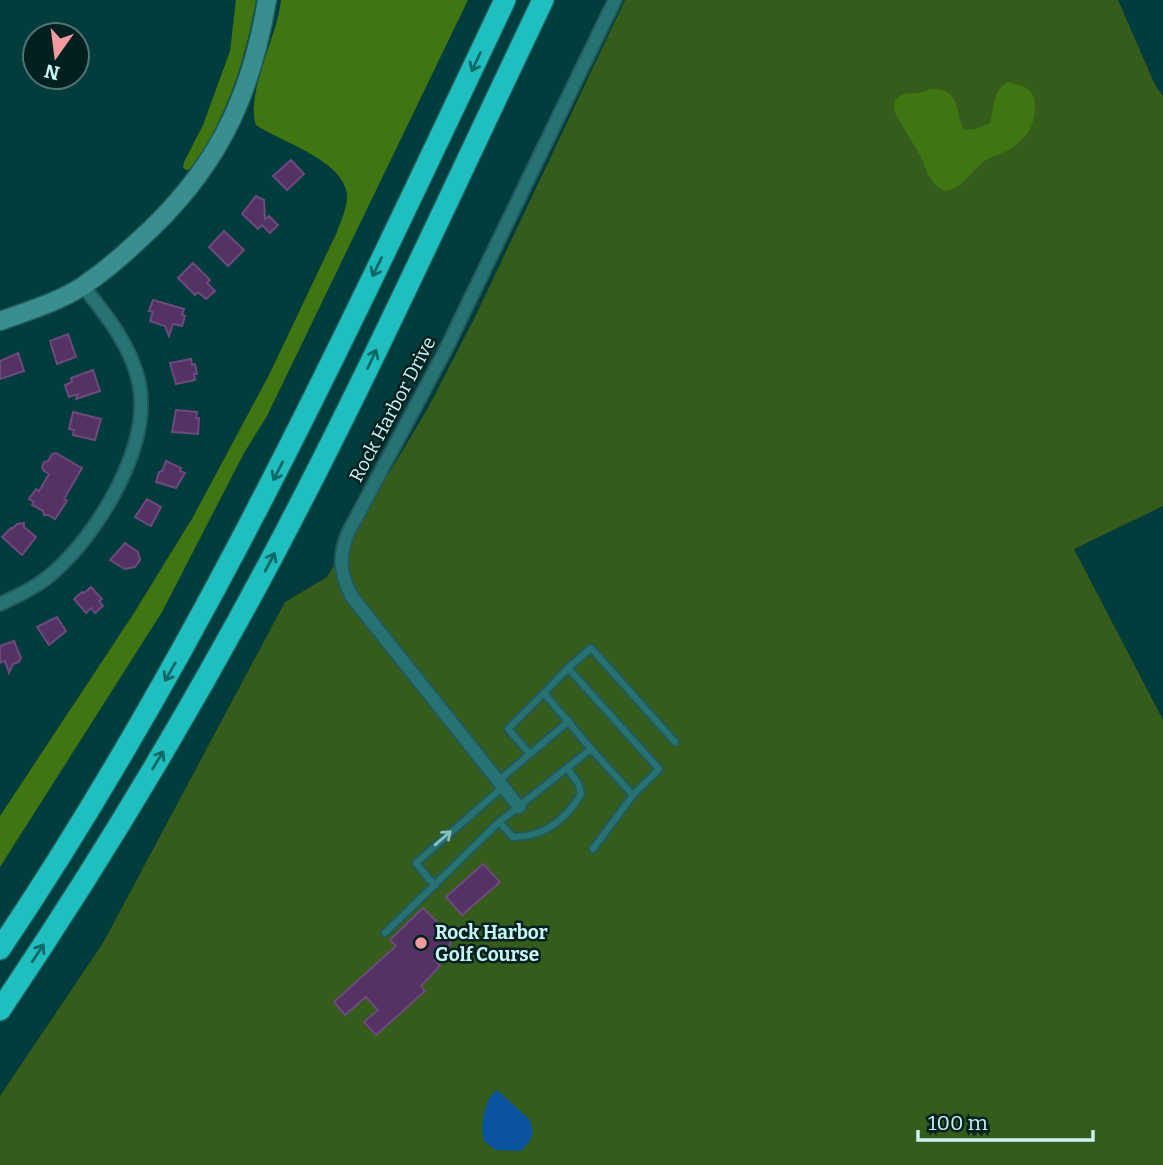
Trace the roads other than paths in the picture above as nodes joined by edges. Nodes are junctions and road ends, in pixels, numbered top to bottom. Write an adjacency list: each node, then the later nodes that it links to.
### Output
1 (267, 0): 5 (main road)
2 (505, 0): 22 (highway, one-way to 22)
3 (543, 0): 23 (highway, one-way to 3)
4 (615, 0): 15 (street, Rock Harbor Drive)
5 (83, 286): 6 (main road); 7 (street)
6 (0, 321)
7 (0, 604)
8 (569, 668): 9 (lane); 11 (lane); 16 (lane)
9 (544, 693): 10 (lane); 13 (lane)
10 (569, 721): 12 (lane); 13 (lane)
11 (676, 742)
12 (591, 749): 14 (lane); 16 (lane)
13 (530, 754): 15 (lane)
14 (567, 768): 17 (lane); 18 (lane)
15 (501, 784): 17 (street, Rock Harbor Drive); 20 (lane, one-way to 15)
16 (634, 795): 19 (lane)
17 (519, 807): 18 (lane)
18 (499, 822): 20 (lane)
19 (593, 849)
20 (436, 885): 21 (lane)
21 (385, 933)
22 (0, 949)
23 (0, 1010)

